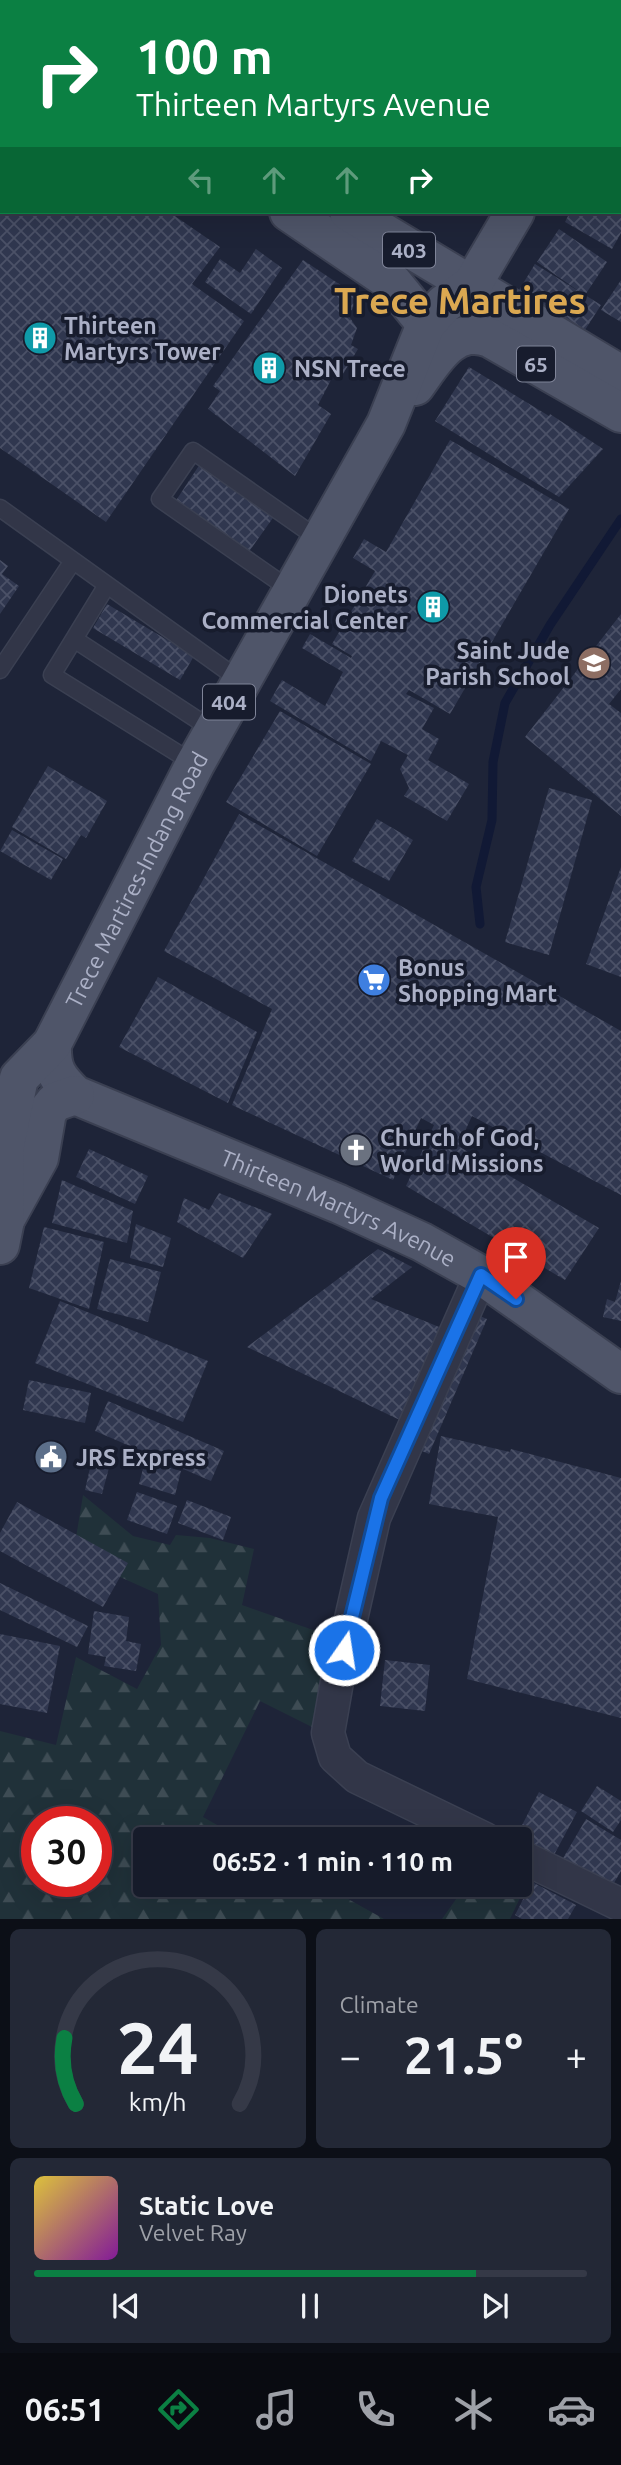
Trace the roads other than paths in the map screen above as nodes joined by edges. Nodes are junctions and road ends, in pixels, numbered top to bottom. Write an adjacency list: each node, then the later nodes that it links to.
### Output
1 (292, 214): 5 (main road, 403)
2 (352, 214): 4 (main road, 403)
3 (514, 214): 4 (main road)
4 (472, 285): 5 (main road, Trece Martires-Indang Road / 404); 6 (main road, 65)
5 (437, 335): 6 (main road, 65); 8 (main road, Trece Martires-Indang Road / 404)
6 (615, 391)
7 (0, 508): 9 (lane)
8 (320, 540): 11 (main road, Trece Martires-Indang Road / 404); 11 (lane)
9 (73, 561): 10 (lane); 13 (lane)
10 (107, 585): 12 (lane); 14 (lane)
11 (292, 591): 14 (main road, Trece Martires-Indang Road / 404)
12 (74, 639): 15 (lane); 16 (lane)
13 (0, 670)
14 (241, 681): 15 (main road, Trece Martires-Indang Road / 404)
15 (213, 730): 16 (main road, Trece Martires-Indang Road / 404)
16 (195, 764): 17 (main road, Trece Martires-Indang Road / 404)
17 (52, 1044): 18 (main road, Trece Martires-Indang Road / 404); 19 (main road)
18 (10, 1077): 19 (main road); 20 (main road)
19 (75, 1095): 20 (main road); 21 (main road, Thirteen Martyrs Avenue)
20 (3, 1232)
21 (481, 1275): 22 (main road, Thirteen Martyrs Avenue); 23 (street)
22 (621, 1374)
23 (460, 1827)
24 (532, 1862): 25 (street)
25 (621, 1905)

